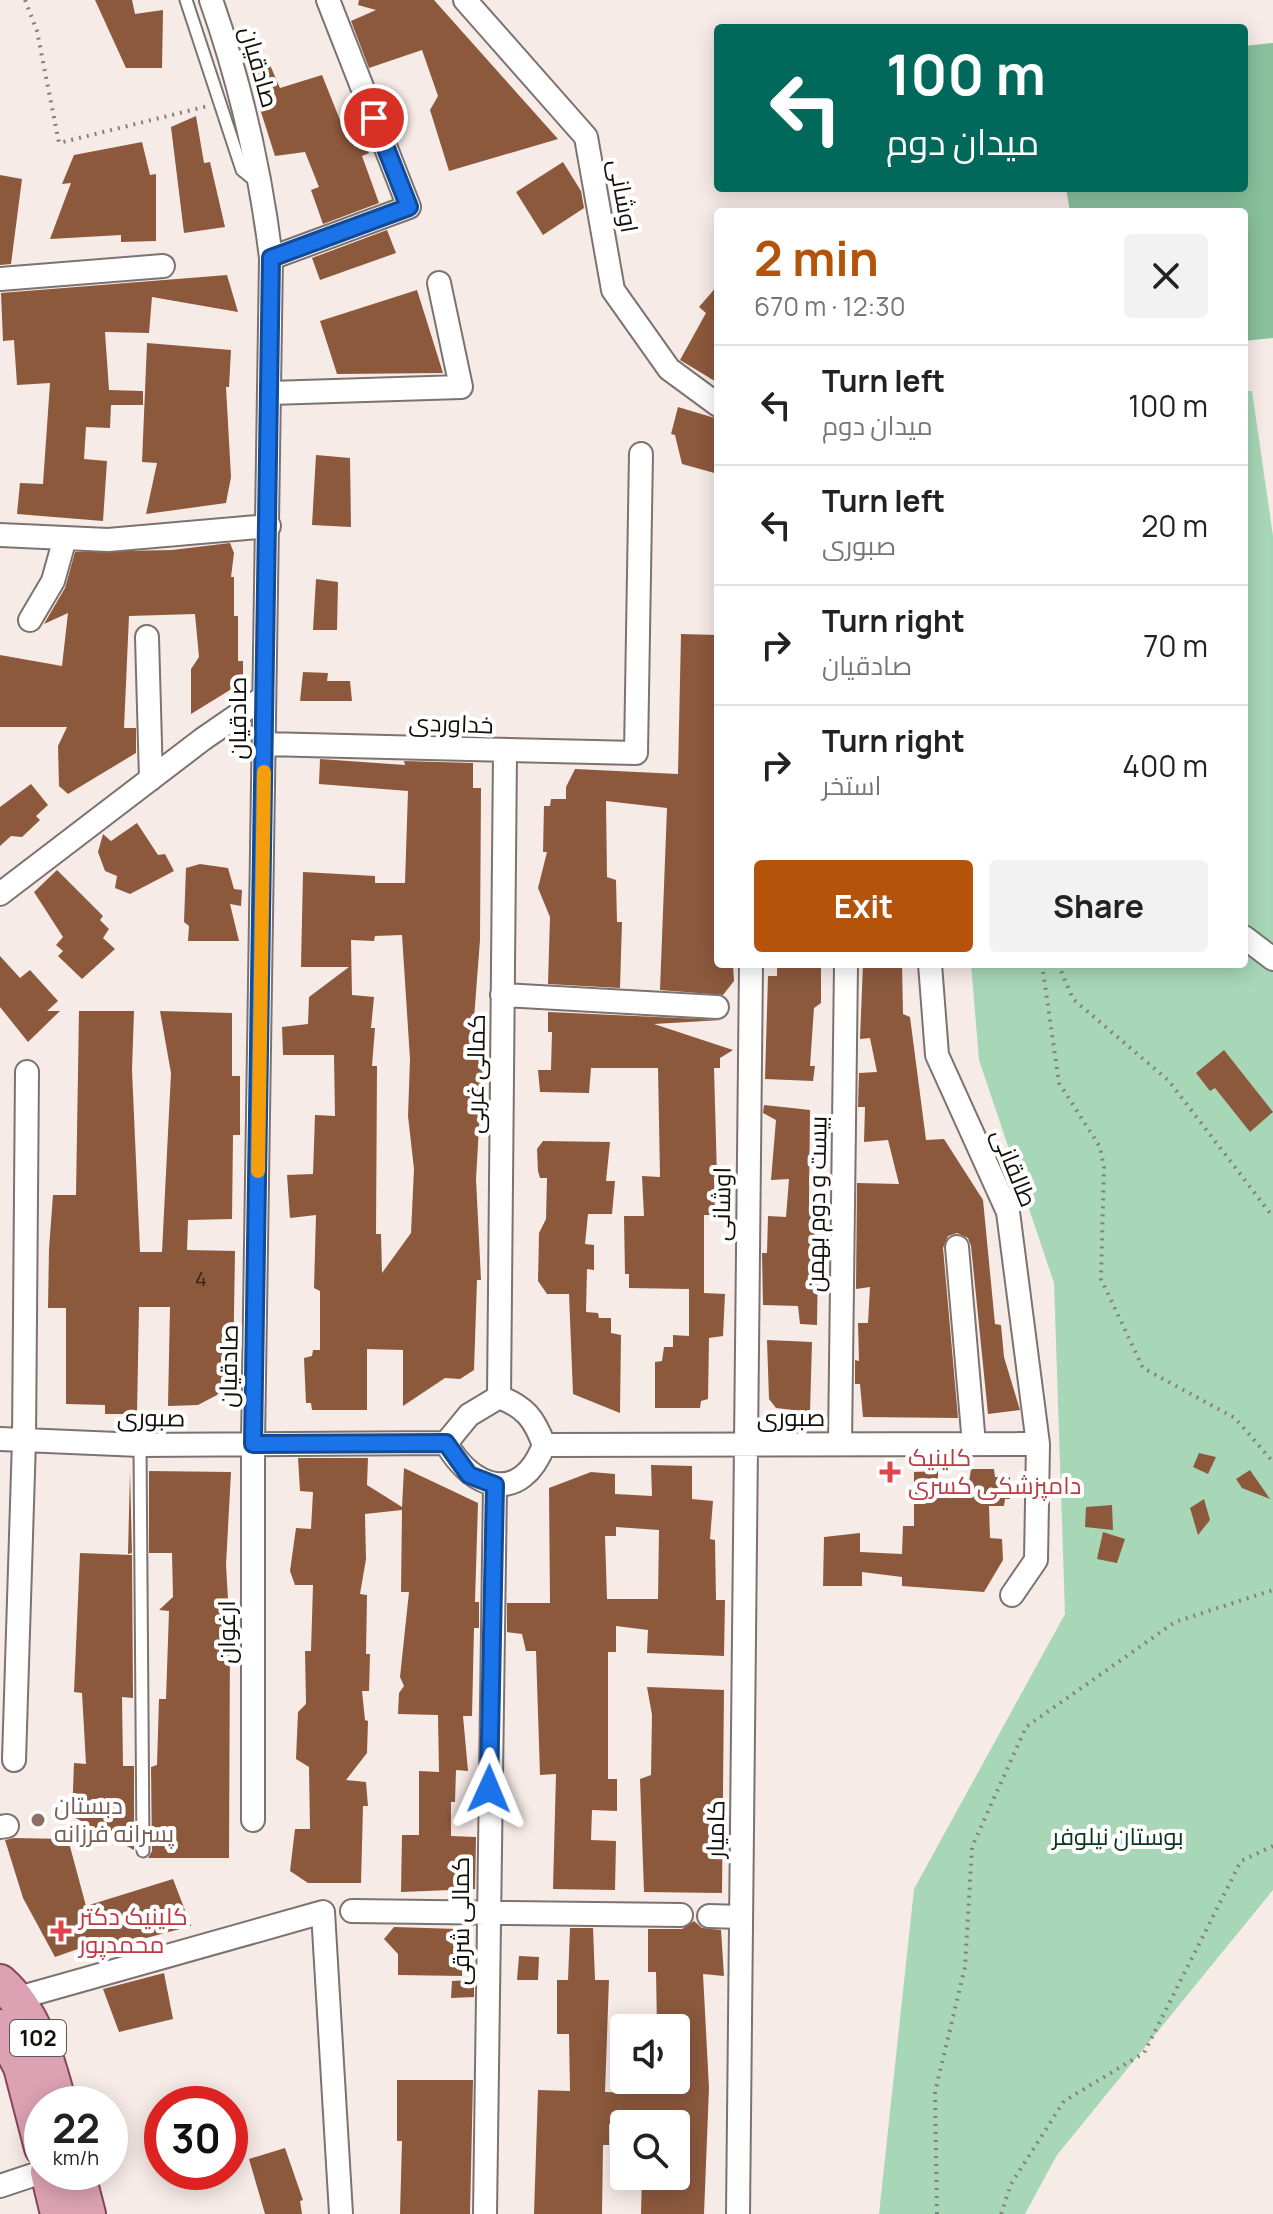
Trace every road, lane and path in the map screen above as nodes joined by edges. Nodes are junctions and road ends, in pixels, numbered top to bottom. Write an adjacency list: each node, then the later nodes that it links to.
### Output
1 (25, 0): 6 (path)
2 (186, 0): 6 (lane)
3 (211, 0): 7 (street, صادقیان)
4 (328, 0): 8 (street)
5 (465, 0): 13 (street, اوشانی)
6 (221, 102): 7 (lane)
7 (262, 186): 8 (street, صادقیان)
8 (271, 258): 12 (street, صادقیان)
9 (163, 266): 10 (street)
10 (0, 279)
11 (439, 283): 12 (street)
12 (270, 393): 15 (street, صادقیان)
13 (714, 402)
14 (641, 454): 22 (street, خداوردی)
15 (269, 526): 17 (street); 20 (street, صادقیان)
16 (0, 535): 17 (street)
17 (65, 538): 18 (street)
18 (30, 620)
19 (147, 637): 23 (street)
20 (264, 697): 21 (street, صادقیان); 23 (street)
21 (264, 744): 22 (street, خداوردی); 41 (street, صادقیان)
22 (505, 752): 32 (street, کمالی غربی)
23 (151, 779): 24 (street)
24 (0, 894)
25 (1248, 940): 26 (street)
26 (1273, 959)
27 (751, 968): 42 (street, اوشانی)
28 (846, 968): 43 (street, بیست و دوم بهمن)
29 (930, 968): 45 (street, طالقانی)
30 (1043, 968): 48 (path)
31 (1060, 968): 35 (path)
32 (502, 995): 33 (street); 37 (street, کمالی غربی)
33 (717, 1007)
34 (27, 1072): 39 (street)
35 (1273, 1217)
36 (957, 1247): 44 (street)
37 (499, 1397): 40 (street); 47 (street)
38 (0, 1439): 39 (street, صبوری)
39 (24, 1440): 46 (street, صبوری); 52 (street)
40 (446, 1443): 41 (street, صبوری); 49 (street)
41 (253, 1444): 46 (street, صبوری); 53 (street, ارغوان)
42 (746, 1444): 43 (street, صبوری); 47 (street, صبوری); 60 (street, کامیار)
43 (840, 1444): 44 (street, صبوری)
44 (974, 1444): 45 (street, صبوری)
45 (1038, 1444): 51 (street, طالقانی)
46 (140, 1445): 55 (lane)
47 (544, 1445): 49 (street)
48 (1273, 1462)
49 (495, 1485): 57 (street, کمالی شرقی)
50 (1273, 1590): 74 (path)
51 (1012, 1595)
52 (14, 1760)
53 (253, 1820)
54 (1273, 1846): 75 (path)
55 (143, 1851)
56 (352, 1911): 57 (street)
57 (487, 1911): 58 (street); 72 (street, کمالی شرقی)
58 (681, 1915)
59 (709, 1916): 60 (street)
60 (741, 1917): 73 (street, کامیار)
61 (9, 1990): 64 (main road, 102); 71 (street)
62 (0, 2027): 63 (main road, 102)
63 (26, 2086)
64 (54, 2086)
65 (24, 2179): 66 (street)
66 (0, 2186)
67 (51, 2190): 69 (main road)
68 (82, 2190): 70 (main road)
69 (58, 2214)
70 (88, 2214)
71 (341, 2214)
72 (485, 2214)
73 (738, 2214)
74 (937, 2214)
75 (1001, 2214)

